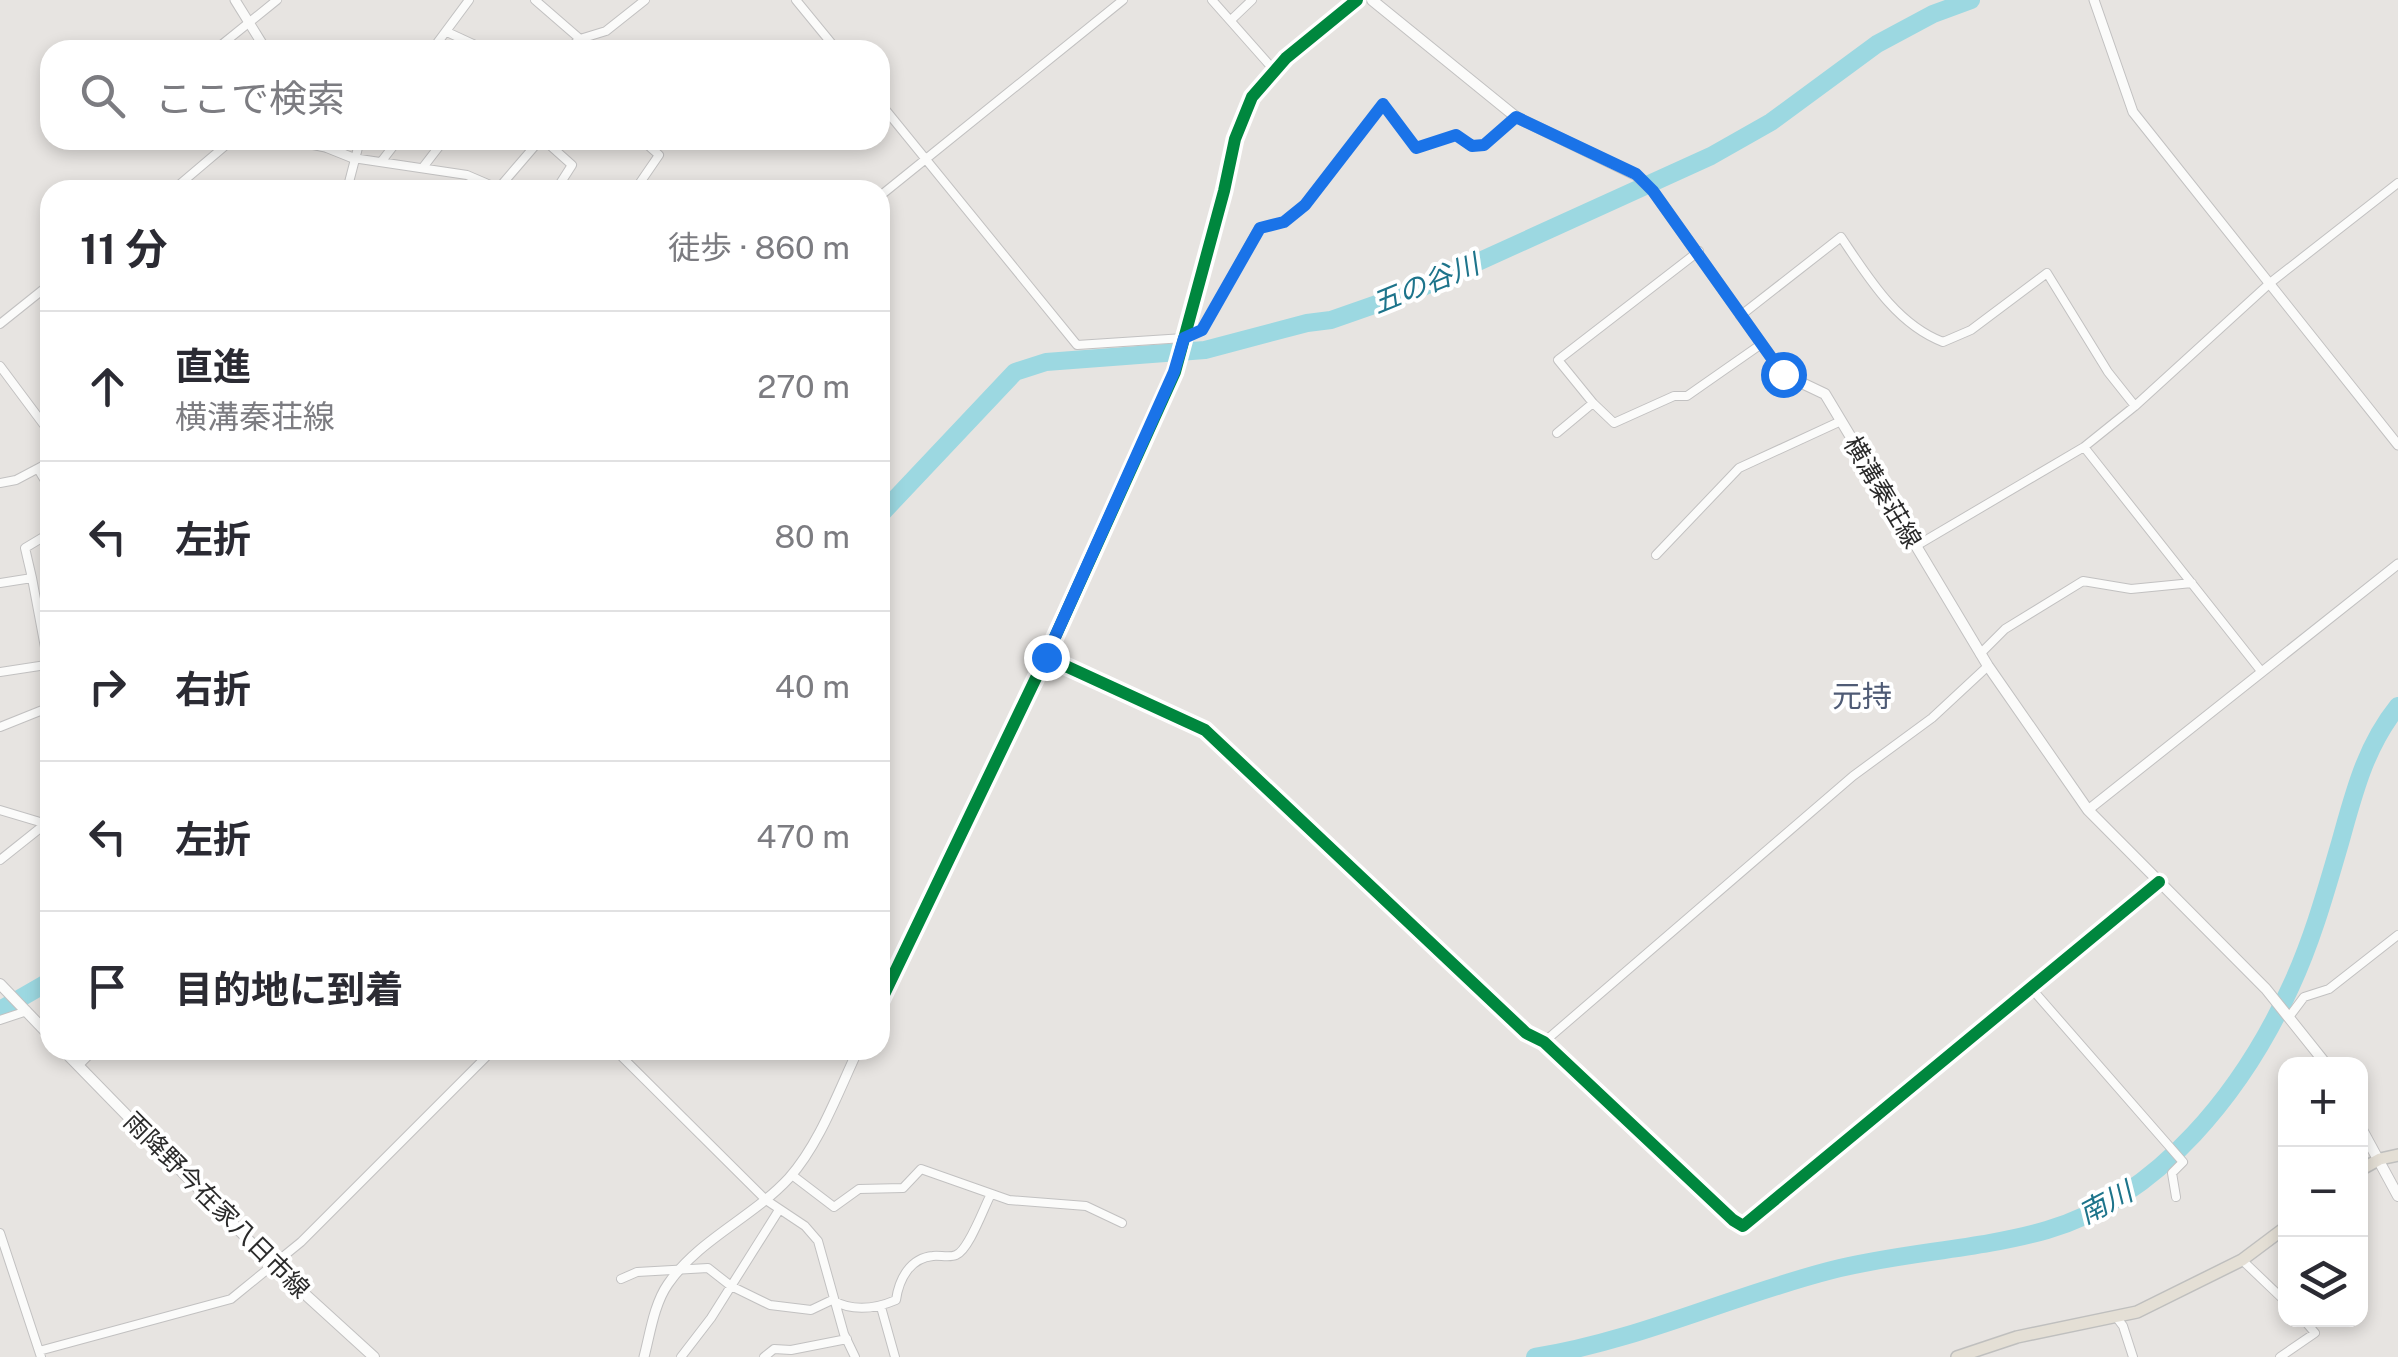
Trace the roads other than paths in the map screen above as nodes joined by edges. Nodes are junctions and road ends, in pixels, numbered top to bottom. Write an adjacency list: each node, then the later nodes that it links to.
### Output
1 (235, 0): 14 (street)
2 (277, 0): 14 (street)
3 (469, 0): 15 (street)
4 (535, 0): 16 (street)
5 (645, 0): 16 (street)
6 (796, 0): 21 (street)
7 (1123, 0): 34 (street)
8 (1212, 0): 13 (street)
9 (1252, 0): 13 (street)
10 (1358, 0): 22 (street)
11 (1372, 0): 24 (main road, 横溝秦荘線)
12 (2094, 0): 46 (street)
13 (1231, 20): 22 (street)
14 (249, 23): 17 (street); 18 (street)
15 (447, 32): 19 (street); 20 (street)
16 (580, 38)
17 (228, 40)
18 (260, 40)
19 (440, 40)
20 (464, 40)
21 (829, 40)
22 (1274, 70): 50 (street)
23 (890, 115): 34 (street)
24 (1516, 117): 45 (main road, 横溝秦荘線); 50 (street)
25 (222, 150): 37 (street)
26 (338, 150): 33 (street)
27 (356, 150): 33 (street)
28 (391, 150): 35 (street)
29 (436, 150): 36 (street)
30 (533, 150): 40 (street)
31 (554, 150): 41 (street)
32 (653, 150): 42 (street)
33 (353, 158): 35 (street); 38 (street)
34 (926, 159): 44 (street); 50 (street)
35 (382, 162): 36 (street)
36 (424, 166): 39 (street)
37 (192, 180)
38 (349, 180)
39 (480, 180)
40 (507, 180)
41 (562, 180)
42 (642, 180)
43 (2398, 184): 46 (street)
44 (890, 188)
45 (1699, 251): 48 (main road, 横溝秦荘線); 53 (street)
46 (2270, 283): 54 (street); 58 (street)
47 (40, 292): 49 (street)
48 (1740, 316): 51 (main road, 横溝秦荘線); 54 (street)
49 (0, 324)
50 (1184, 338): 72 (street)
51 (1760, 345): 53 (street); 56 (main road, 横溝秦荘線)
52 (0, 366): 55 (street)
53 (1592, 402): 57 (street)
54 (2136, 406): 59 (street)
55 (40, 420)
56 (1841, 422): 64 (main road, 横溝秦荘線); 65 (street)
57 (1557, 432)
58 (2398, 445)
59 (2084, 448): 64 (street); 69 (street)
60 (38, 468): 61 (street); 62 (street)
61 (40, 472)
62 (0, 483)
63 (40, 539): 67 (street)
64 (1916, 546): 71 (main road, 横溝秦荘線)
65 (1656, 555)
66 (2398, 564): 75 (street)
67 (32, 578): 68 (street); 70 (street)
68 (0, 583)
69 (2192, 583): 71 (street); 75 (street)
70 (40, 624)
71 (1980, 654): 73 (main road, 横溝秦荘線)
72 (1046, 657): 86 (street); 93 (street)
73 (1988, 666): 80 (main road, 横溝秦荘線); 93 (street)
74 (40, 670): 76 (street)
75 (2261, 671): 80 (street)
76 (0, 672)
77 (40, 710): 78 (street)
78 (0, 727)
79 (0, 810): 81 (street)
80 (2088, 810): 84 (main road, 横溝秦荘線)
81 (40, 823)
82 (40, 830): 83 (street)
83 (0, 860)
84 (2159, 882): 88 (street); 90 (main road, 横溝秦荘線)
85 (2398, 935): 90 (street)
86 (890, 982)
87 (0, 984): 89 (main road)
88 (2031, 988): 93 (street); 108 (street)
89 (27, 1011): 91 (street); 92 (main road)
90 (2288, 1017): 94 (main road, 横溝秦荘線)
91 (0, 1020)
92 (40, 1025)
93 (1544, 1042)
94 (2320, 1057)
95 (72, 1060): 100 (main road, 雨降野今在家八日市線)
96 (84, 1060): 100 (street)
97 (482, 1060): 115 (street)
98 (625, 1060): 109 (street)
99 (853, 1060): 105 (street)
100 (78, 1066): 115 (main road, 雨降野今在家八日市線)
101 (2368, 1139): 103 (main road)
102 (2398, 1155): 103 (main road)
103 (2380, 1159): 104 (main road); 107 (main road)
104 (2368, 1166)
105 (792, 1175): 106 (street); 109 (street)
106 (990, 1194): 111 (street); 121 (street)
107 (2398, 1196)
108 (2176, 1198)
109 (766, 1200): 110 (street); 116 (street)
110 (779, 1210): 118 (street); 120 (street)
111 (1122, 1224)
112 (2278, 1232): 114 (main road)
113 (0, 1233): 125 (street)
114 (2242, 1260): 119 (street); 122 (main road)
115 (273, 1265): 125 (street); 126 (main road, 雨降野今在家八日市線)
116 (679, 1271): 117 (street); 118 (street); 127 (street)
117 (621, 1279)
118 (731, 1286): 120 (street); 128 (street)
119 (2278, 1294)
120 (838, 1304): 121 (street); 124 (street)
121 (881, 1306): 131 (street)
122 (2117, 1318): 132 (main road); 133 (street)
123 (2310, 1327): 134 (street)
124 (847, 1339): 129 (street); 130 (street)
125 (40, 1354)
126 (374, 1357)
127 (644, 1357)
128 (681, 1357)
129 (764, 1357)
130 (855, 1357)
131 (894, 1357)
132 (1957, 1357)
133 (2133, 1357)
134 (2280, 1357)

